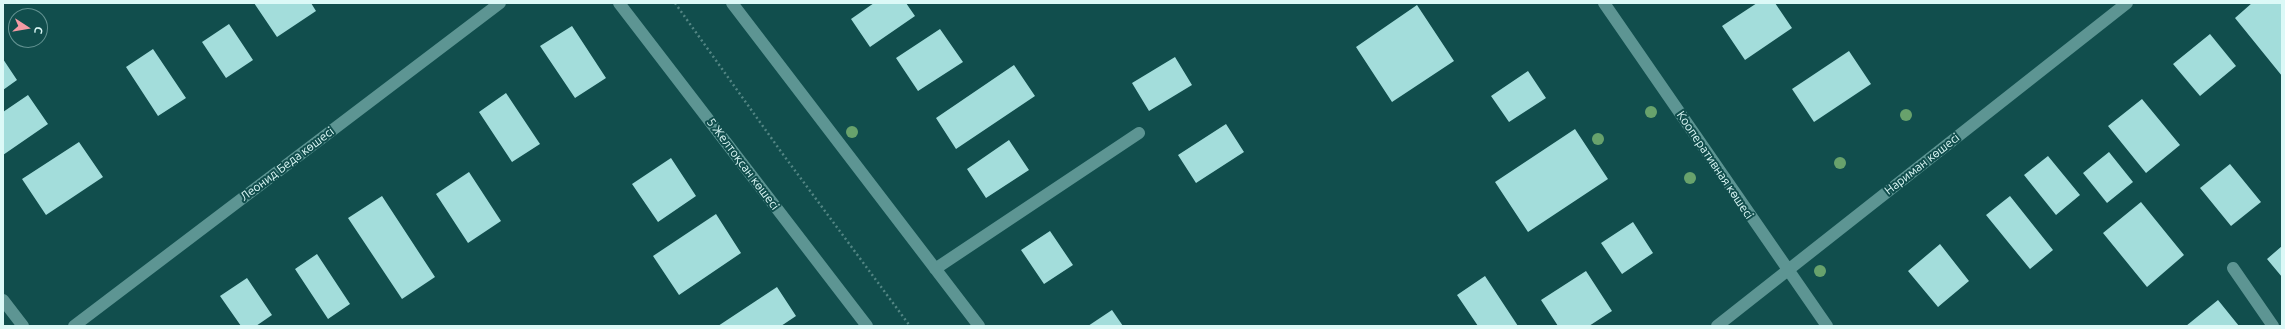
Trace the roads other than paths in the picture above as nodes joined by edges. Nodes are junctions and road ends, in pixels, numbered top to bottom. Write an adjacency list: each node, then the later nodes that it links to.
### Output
1 (500, 3): 12 (street, Леонид Беда көшесі)
2 (619, 3): 13 (street, 5 Желтоқсан көшесі)
3 (732, 3): 8 (street)
4 (1604, 3): 9 (street, Кооперативная көшесі)
5 (2127, 3): 9 (street, Нариман көшесі)
6 (1139, 133): 8 (street)
7 (2233, 268): 17 (street)
8 (935, 269): 14 (street)
9 (1787, 270): 15 (street, Нариман көшесі); 16 (street, Кооперативная көшесі)
10 (3, 300): 11 (street)
11 (23, 326)
12 (74, 326)
13 (867, 326)
14 (979, 326)
15 (1717, 326)
16 (1827, 326)
17 (2273, 326)

